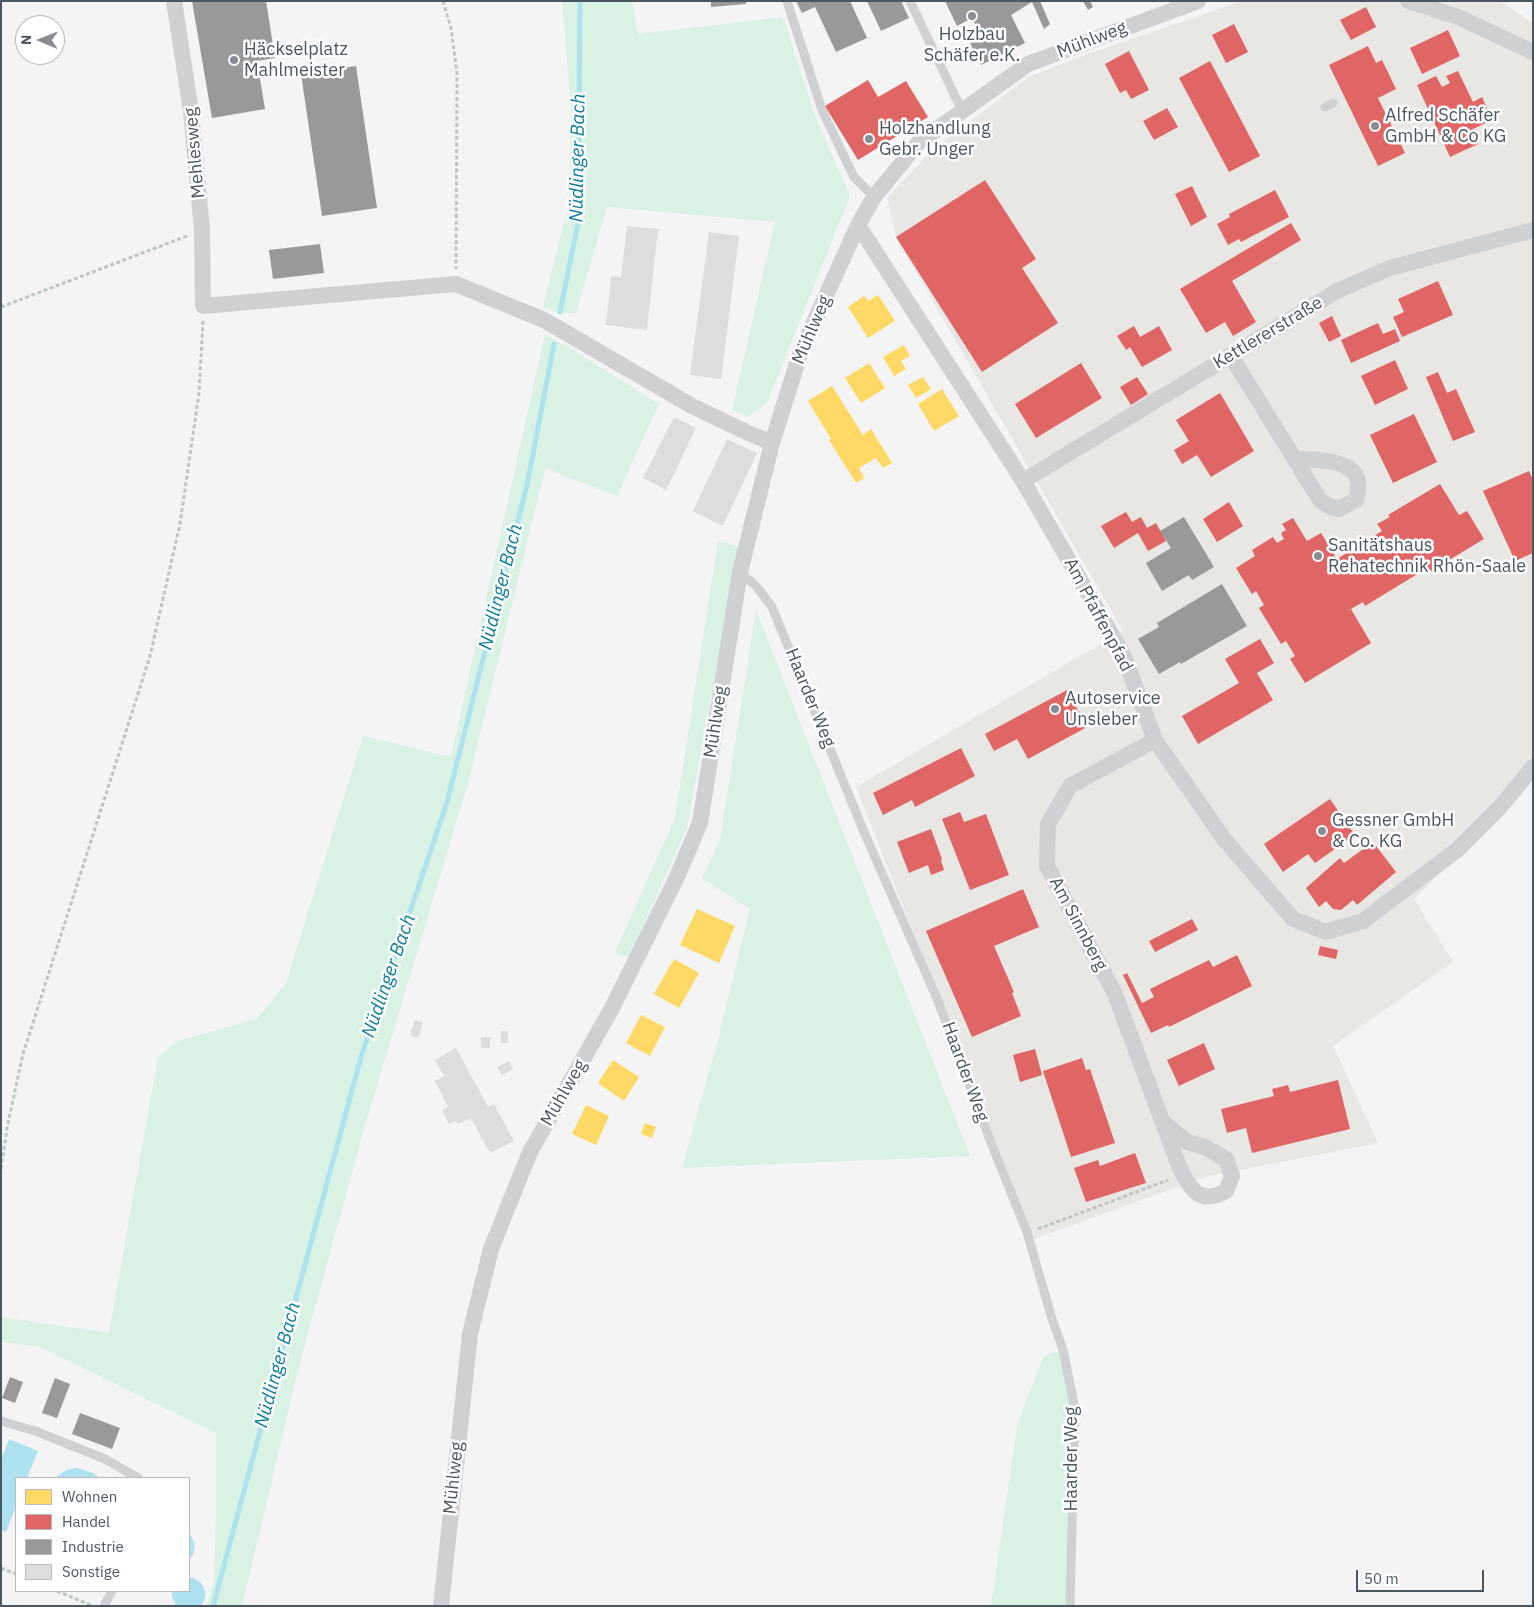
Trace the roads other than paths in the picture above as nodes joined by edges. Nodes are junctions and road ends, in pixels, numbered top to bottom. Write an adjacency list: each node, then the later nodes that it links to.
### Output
1 (174, 1): 12 (street, Mehlesweg)
2 (787, 1): 8 (lane)
3 (910, 1): 7 (lane)
4 (1198, 1): 7 (street, Mühlweg)
5 (1408, 1): 6 (street)
6 (1533, 52)
7 (962, 111): 8 (street, Mühlweg)
8 (874, 197): 9 (street, Mühlweg)
9 (858, 225): 12 (street, Mühlweg); 14 (street, Am Pfaffenpfad)
10 (1533, 230): 11 (street, Kettlererstraße)
11 (1231, 356): 13 (street); 14 (street, Kettlererstraße)
12 (772, 443): 15 (street, Mühlweg)
13 (1295, 459)
14 (1023, 481): 16 (street, Am Pfaffenpfad)
15 (740, 572): 23 (street, Mühlweg); 24 (lane, Haarder Weg)
16 (1155, 740): 17 (street, Am Pfaffenpfad); 18 (street, Am Sinnberg)
17 (1533, 767)
18 (1164, 1124): 18 (street, Am Sinnberg)
19 (1, 1421): 20 (lane)
20 (136, 1477)
21 (111, 1592): 22 (lane)
22 (104, 1606)
23 (441, 1606)
24 (1070, 1606)

